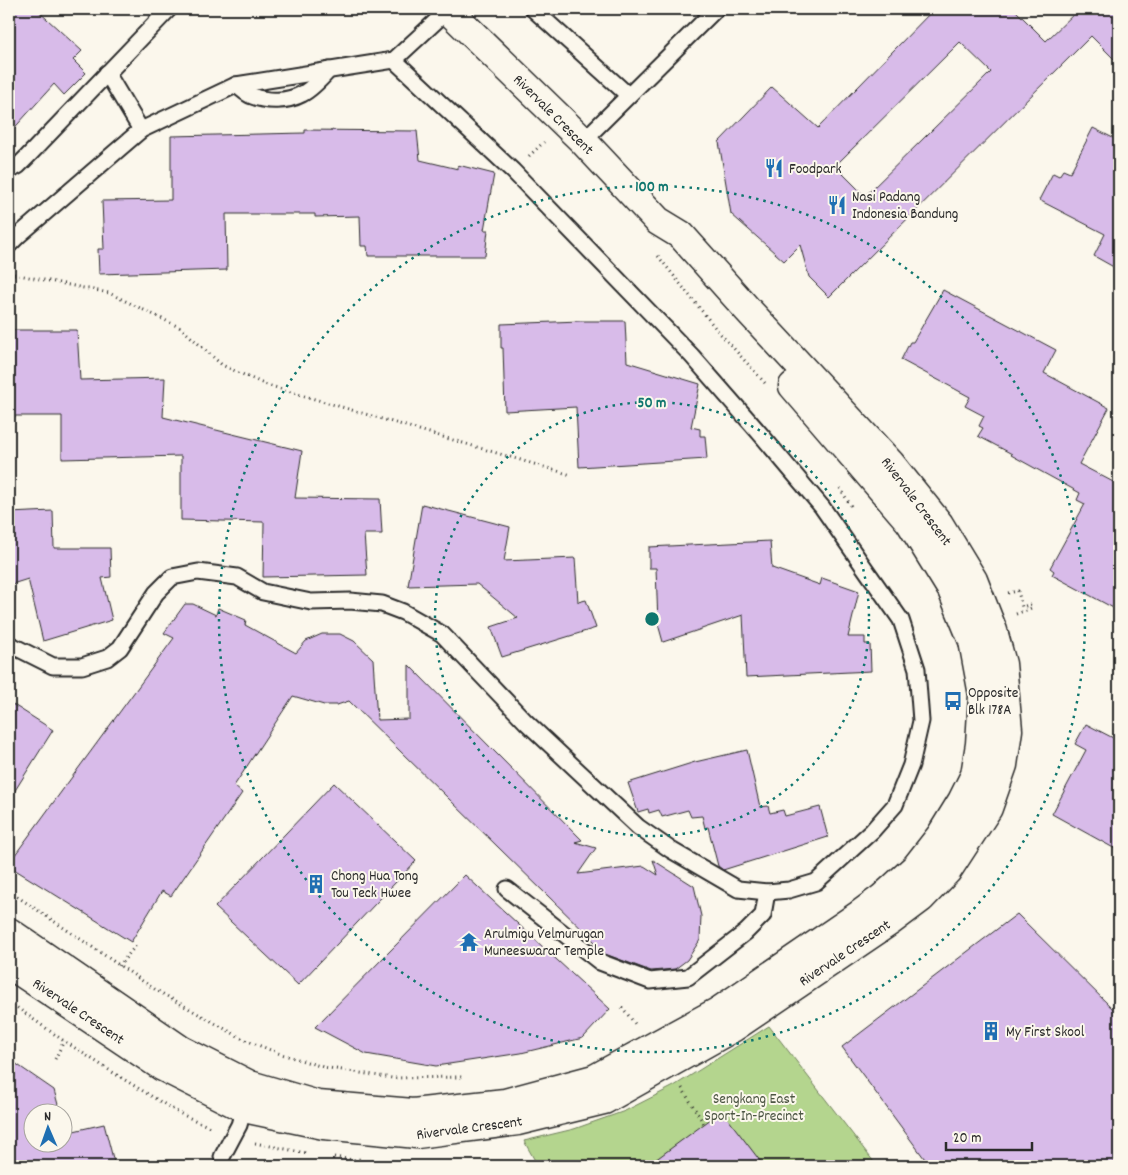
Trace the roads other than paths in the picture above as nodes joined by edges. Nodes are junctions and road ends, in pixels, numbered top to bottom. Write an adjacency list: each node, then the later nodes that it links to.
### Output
1 (169, 9): 7 (lane)
2 (448, 9): 5 (lane); 11 (street, Rivervale Crescent)
3 (533, 9): 9 (lane)
4 (716, 9): 9 (lane)
5 (394, 60): 6 (lane); 16 (lane)
6 (329, 70): 8 (lane); 8 (lane)
7 (107, 73): 10 (lane); 12 (lane)
8 (236, 85): 10 (lane)
9 (628, 95): 11 (lane)
10 (141, 130): 13 (lane)
11 (582, 140): 20 (street, Rivervale Crescent)
12 (9, 171)
13 (9, 245)
14 (9, 644): 16 (lane)
15 (508, 889): 16 (lane)
16 (767, 892)
17 (9, 932): 19 (street, Rivervale Crescent)
18 (9, 964): 19 (street, Rivervale Crescent)
19 (150, 1043): 20 (street, Rivervale Crescent)
20 (248, 1097): 21 (lane)
21 (222, 1157)

